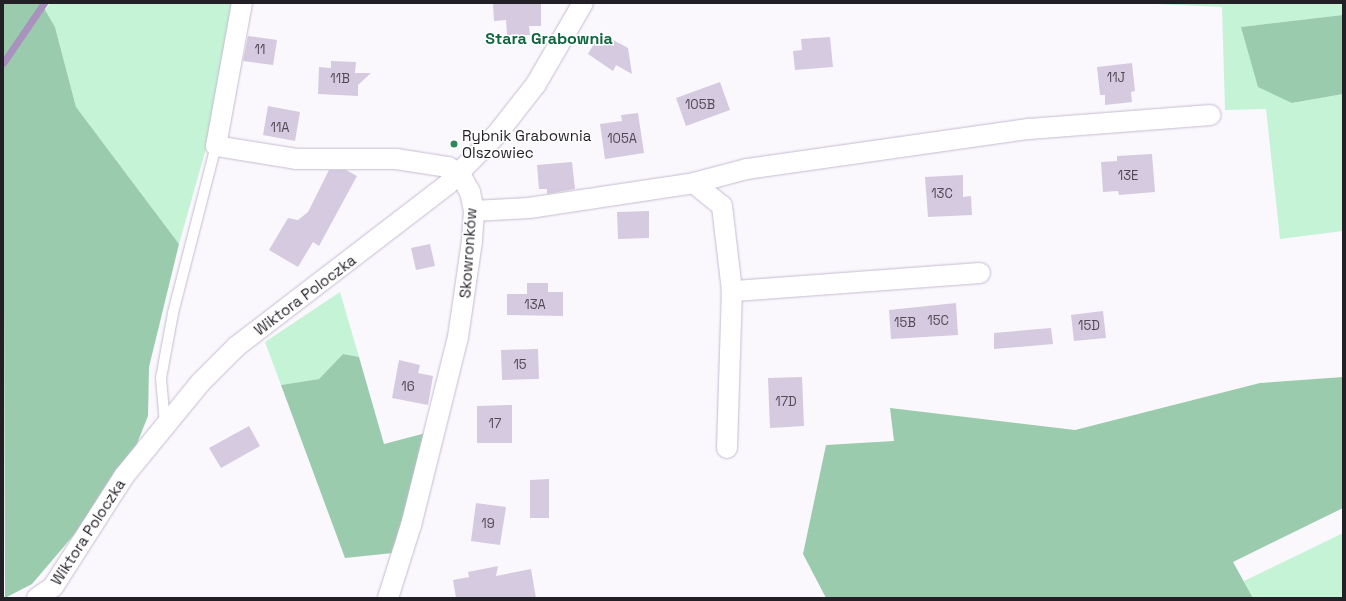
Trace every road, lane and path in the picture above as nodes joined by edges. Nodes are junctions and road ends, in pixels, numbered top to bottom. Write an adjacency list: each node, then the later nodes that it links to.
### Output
1 (242, 3): 4 (street)
2 (583, 3): 5 (street, Wiktora Poloczka)
3 (1210, 114): 6 (street)
4 (216, 146): 5 (street); 10 (lane)
5 (460, 174): 7 (street, Skowronków); 10 (street, Wiktora Poloczka)
6 (694, 183): 7 (street); 9 (street)
7 (474, 211): 13 (street, Skowronków)
8 (980, 273): 9 (street)
9 (732, 291): 11 (street)
10 (165, 424): 12 (street, Wiktora Poloczka)
11 (726, 448)
12 (37, 598)
13 (388, 598)

